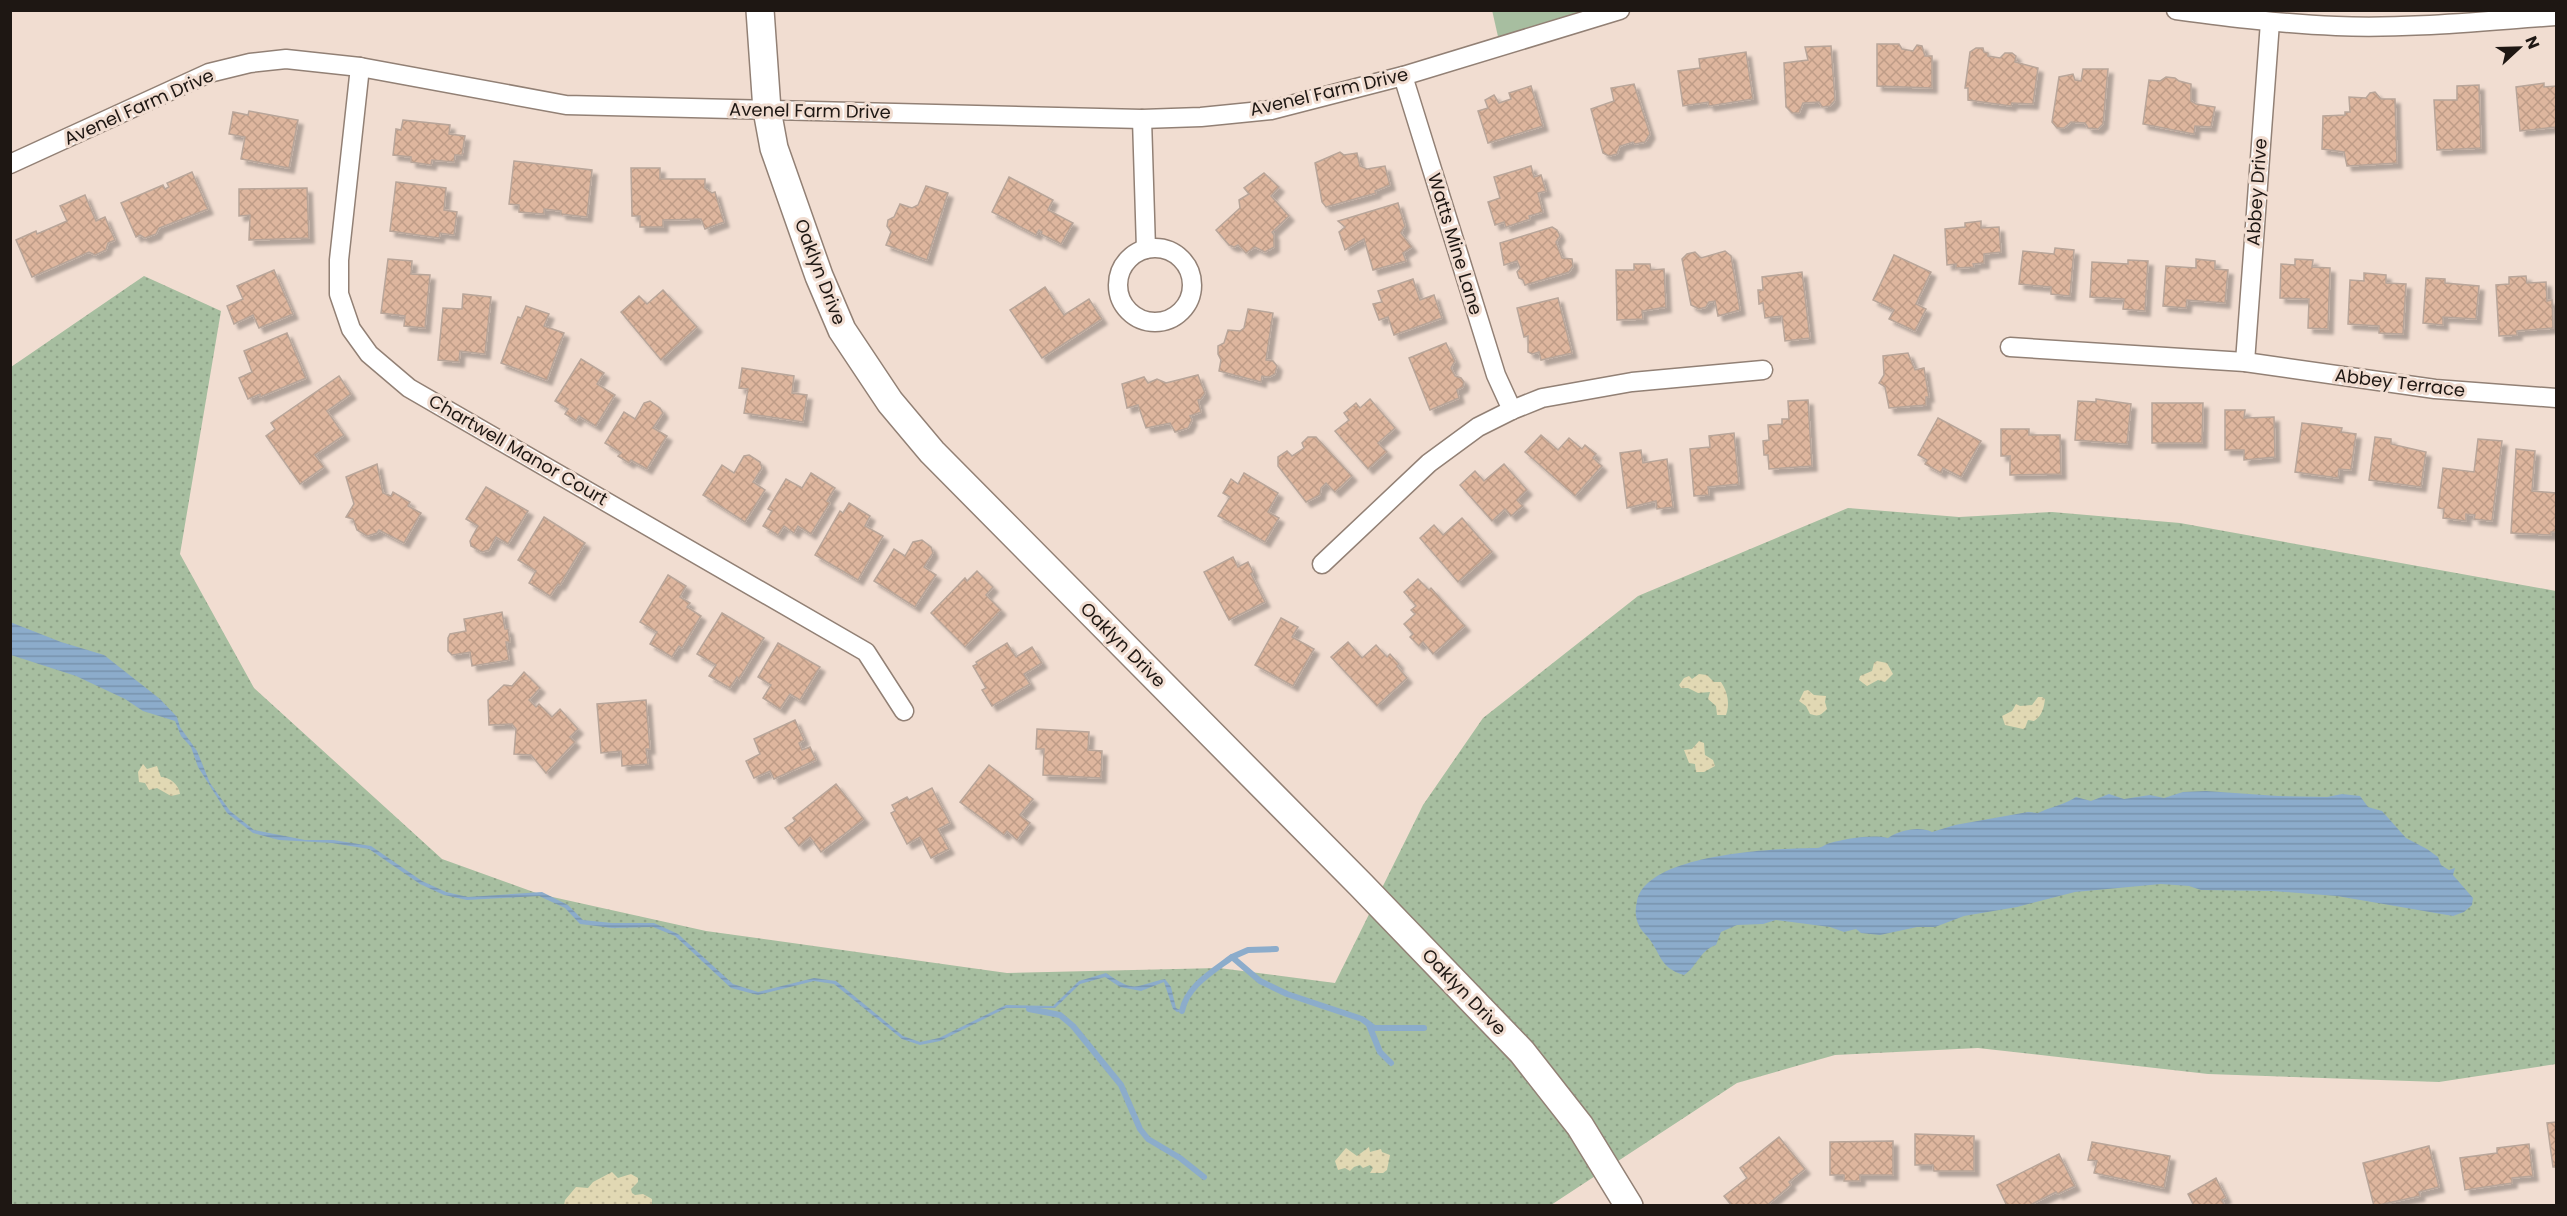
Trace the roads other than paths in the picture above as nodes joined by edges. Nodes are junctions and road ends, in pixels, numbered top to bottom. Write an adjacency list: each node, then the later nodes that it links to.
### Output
1 (759, 10): 8 (street, Oaklyn Drive)
2 (1620, 10): 7 (street, Avenel Farm Drive)
3 (2176, 10): 5 (street)
4 (2556, 16): 5 (street)
5 (2270, 22): 13 (street, Abbey Drive)
6 (360, 67): 8 (street, Avenel Farm Drive); 10 (street, Avenel Farm Drive); 18 (street, Chartwell Manor Court)
7 (1403, 76): 9 (street, Avenel Farm Drive); 16 (street, Watts Mine Lane)
8 (767, 110): 9 (street, Avenel Farm Drive); 19 (street, Oaklyn Drive)
9 (1142, 119): 11 (street)
10 (10, 164)
11 (1146, 249): 11 (street)
12 (2010, 347): 13 (street, Abbey Terrace)
13 (2245, 362): 15 (street, Abbey Terrace)
14 (1763, 370): 16 (street)
15 (2556, 398)
16 (1512, 410): 17 (street)
17 (1322, 564)
18 (904, 711)
19 (1629, 1206)

